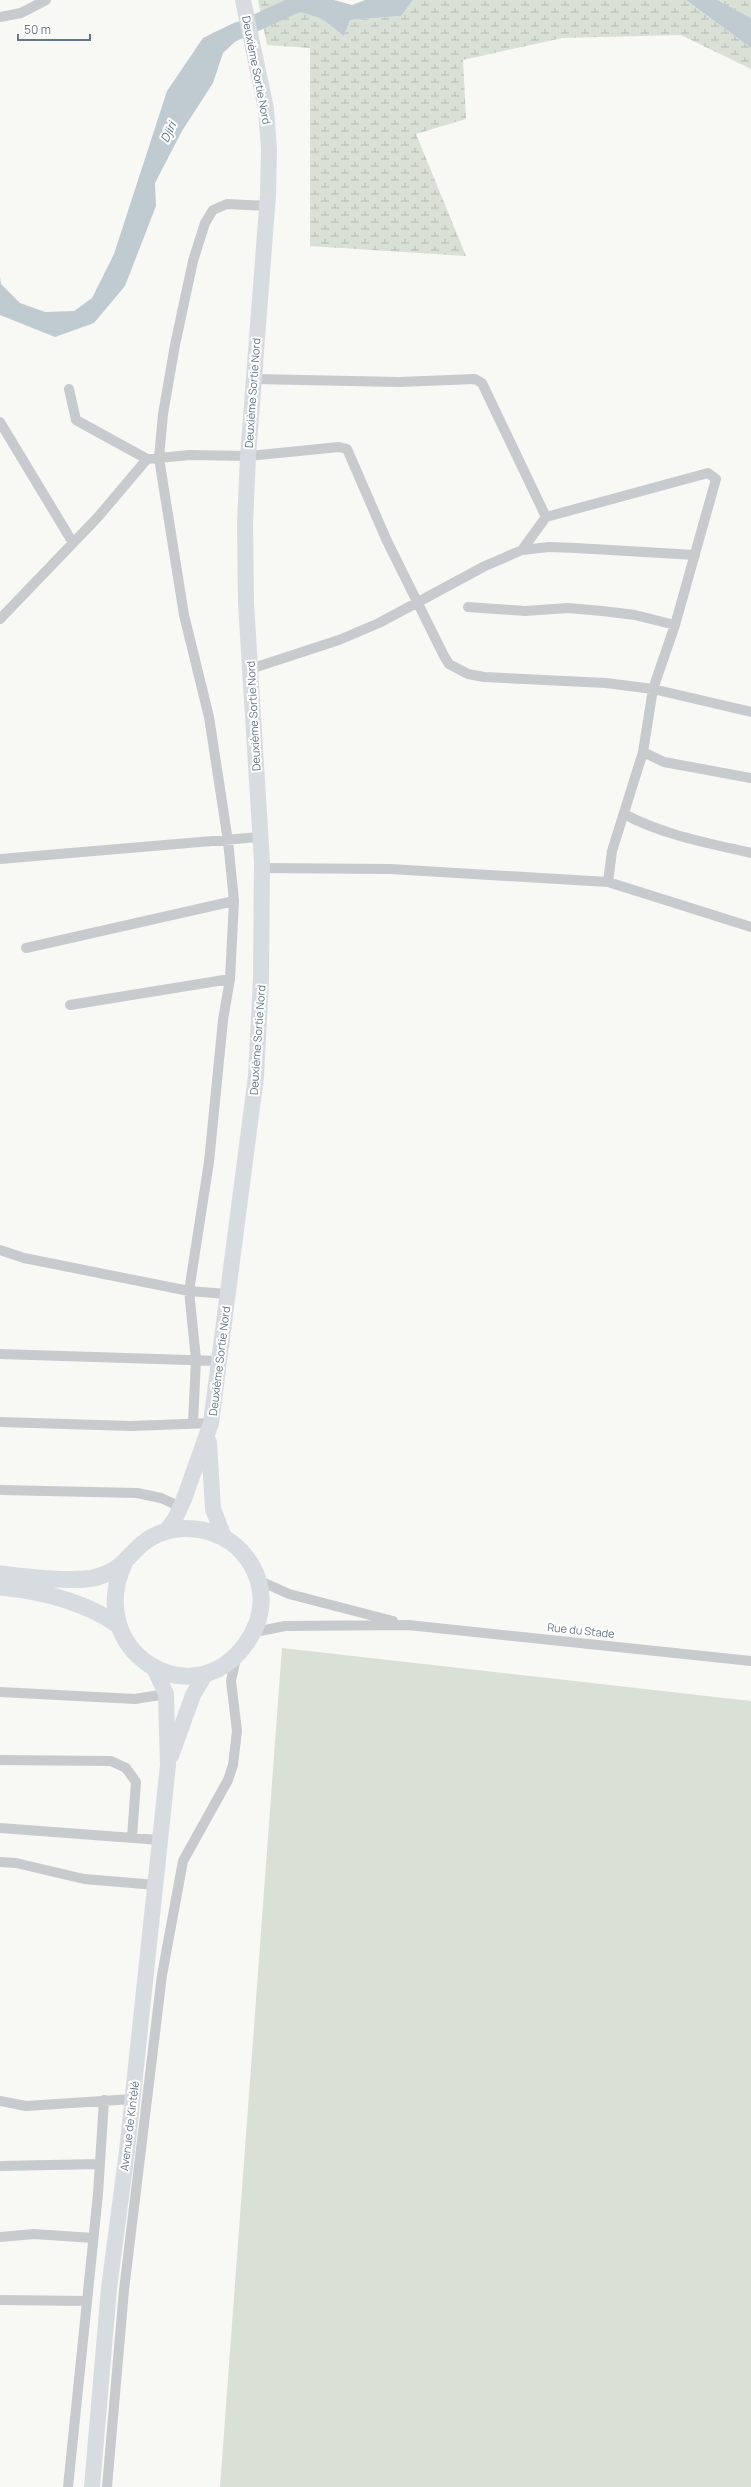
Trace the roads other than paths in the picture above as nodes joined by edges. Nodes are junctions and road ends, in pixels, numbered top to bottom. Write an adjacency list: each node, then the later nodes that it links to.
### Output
1 (46, 0): 3 (street)
2 (243, 0): 4 (main road, Deuxième Sortie Nord)
3 (0, 17)
4 (267, 206): 5 (main road, Deuxième Sortie Nord); 9 (street)
5 (253, 379): 8 (main road, Deuxième Sortie Nord); 11 (street)
6 (69, 389): 10 (street)
7 (0, 422): 12 (street)
8 (248, 456): 9 (street); 15 (street); 19 (main road, Deuxième Sortie Nord)
9 (159, 458): 10 (street); 26 (street)
10 (147, 459): 12 (street)
11 (546, 517): 13 (street); 14 (street)
12 (73, 543): 17 (street)
13 (522, 550): 14 (street); 15 (street)
14 (695, 555): 18 (street)
15 (417, 602): 19 (street); 20 (street)
16 (468, 607): 18 (street)
17 (0, 619)
18 (676, 625): 20 (street)
19 (250, 668): 25 (main road, Deuxième Sortie Nord)
20 (653, 689): 21 (street); 22 (street)
21 (751, 712)
22 (643, 752): 23 (street); 24 (street)
23 (751, 778)
24 (624, 814): 27 (street); 30 (street)
25 (260, 837): 26 (street); 29 (main road, Deuxième Sortie Nord)
26 (228, 841): 28 (street); 31 (street)
27 (751, 853)
28 (0, 859)
29 (262, 868): 30 (street); 38 (main road, Deuxième Sortie Nord)
30 (608, 882): 32 (street)
31 (234, 901): 33 (street); 34 (street)
32 (751, 927)
33 (26, 948)
34 (230, 979): 35 (street); 37 (street)
35 (70, 1005)
36 (0, 1250): 37 (street)
37 (189, 1291): 38 (street); 40 (street)
38 (227, 1294): 41 (main road, Deuxième Sortie Nord)
39 (0, 1354): 40 (street)
40 (196, 1359): 41 (street); 43 (street)
41 (220, 1361): 44 (main road, Deuxième Sortie Nord)
42 (0, 1422): 43 (street)
43 (193, 1424): 44 (street)
44 (210, 1428): 46 (main road, Deuxième Sortie Nord); 48 (main road, Deuxième Sortie Nord)
45 (0, 1490): 46 (street)
46 (181, 1507): 47 (main road, Deuxième Sortie Nord)
47 (166, 1531): 48 (highway); 49 (highway)
48 (224, 1537): 51 (highway)
49 (124, 1564): 50 (highway); 53 (highway)
50 (0, 1574)
51 (258, 1580): 54 (street, Rue du Stade); 55 (highway)
52 (0, 1587): 53 (highway)
53 (118, 1625): 58 (highway)
54 (408, 1625): 55 (street, Rue du Stade); 57 (street, Rue du Stade)
55 (255, 1632): 56 (highway)
56 (236, 1658): 59 (highway); 80 (street)
57 (751, 1661)
58 (154, 1668): 59 (highway); 61 (main road, Avenue de Kintélé)
59 (206, 1674): 63 (main road, Avenue de Kintélé)
60 (0, 1692): 61 (street)
61 (166, 1694): 63 (main road, Avenue de Kintélé)
62 (0, 1760): 65 (street)
63 (168, 1765): 66 (main road, Avenue de Kintélé)
64 (0, 1828): 65 (street)
65 (132, 1837): 66 (street)
66 (160, 1840): 68 (main road, Avenue de Kintélé)
67 (0, 1862): 68 (street)
68 (156, 1885): 69 (main road, Avenue de Kintélé)
69 (133, 2099): 70 (street); 79 (main road, Avenue de Kintélé)
70 (104, 2100): 71 (street); 72 (street)
71 (0, 2101)
72 (100, 2164): 73 (street); 75 (street)
73 (0, 2166)
74 (0, 2237): 75 (street)
75 (93, 2238): 77 (street)
76 (0, 2300): 77 (street)
77 (87, 2301): 78 (street)
78 (68, 2487)
79 (92, 2487)
80 (107, 2487)

